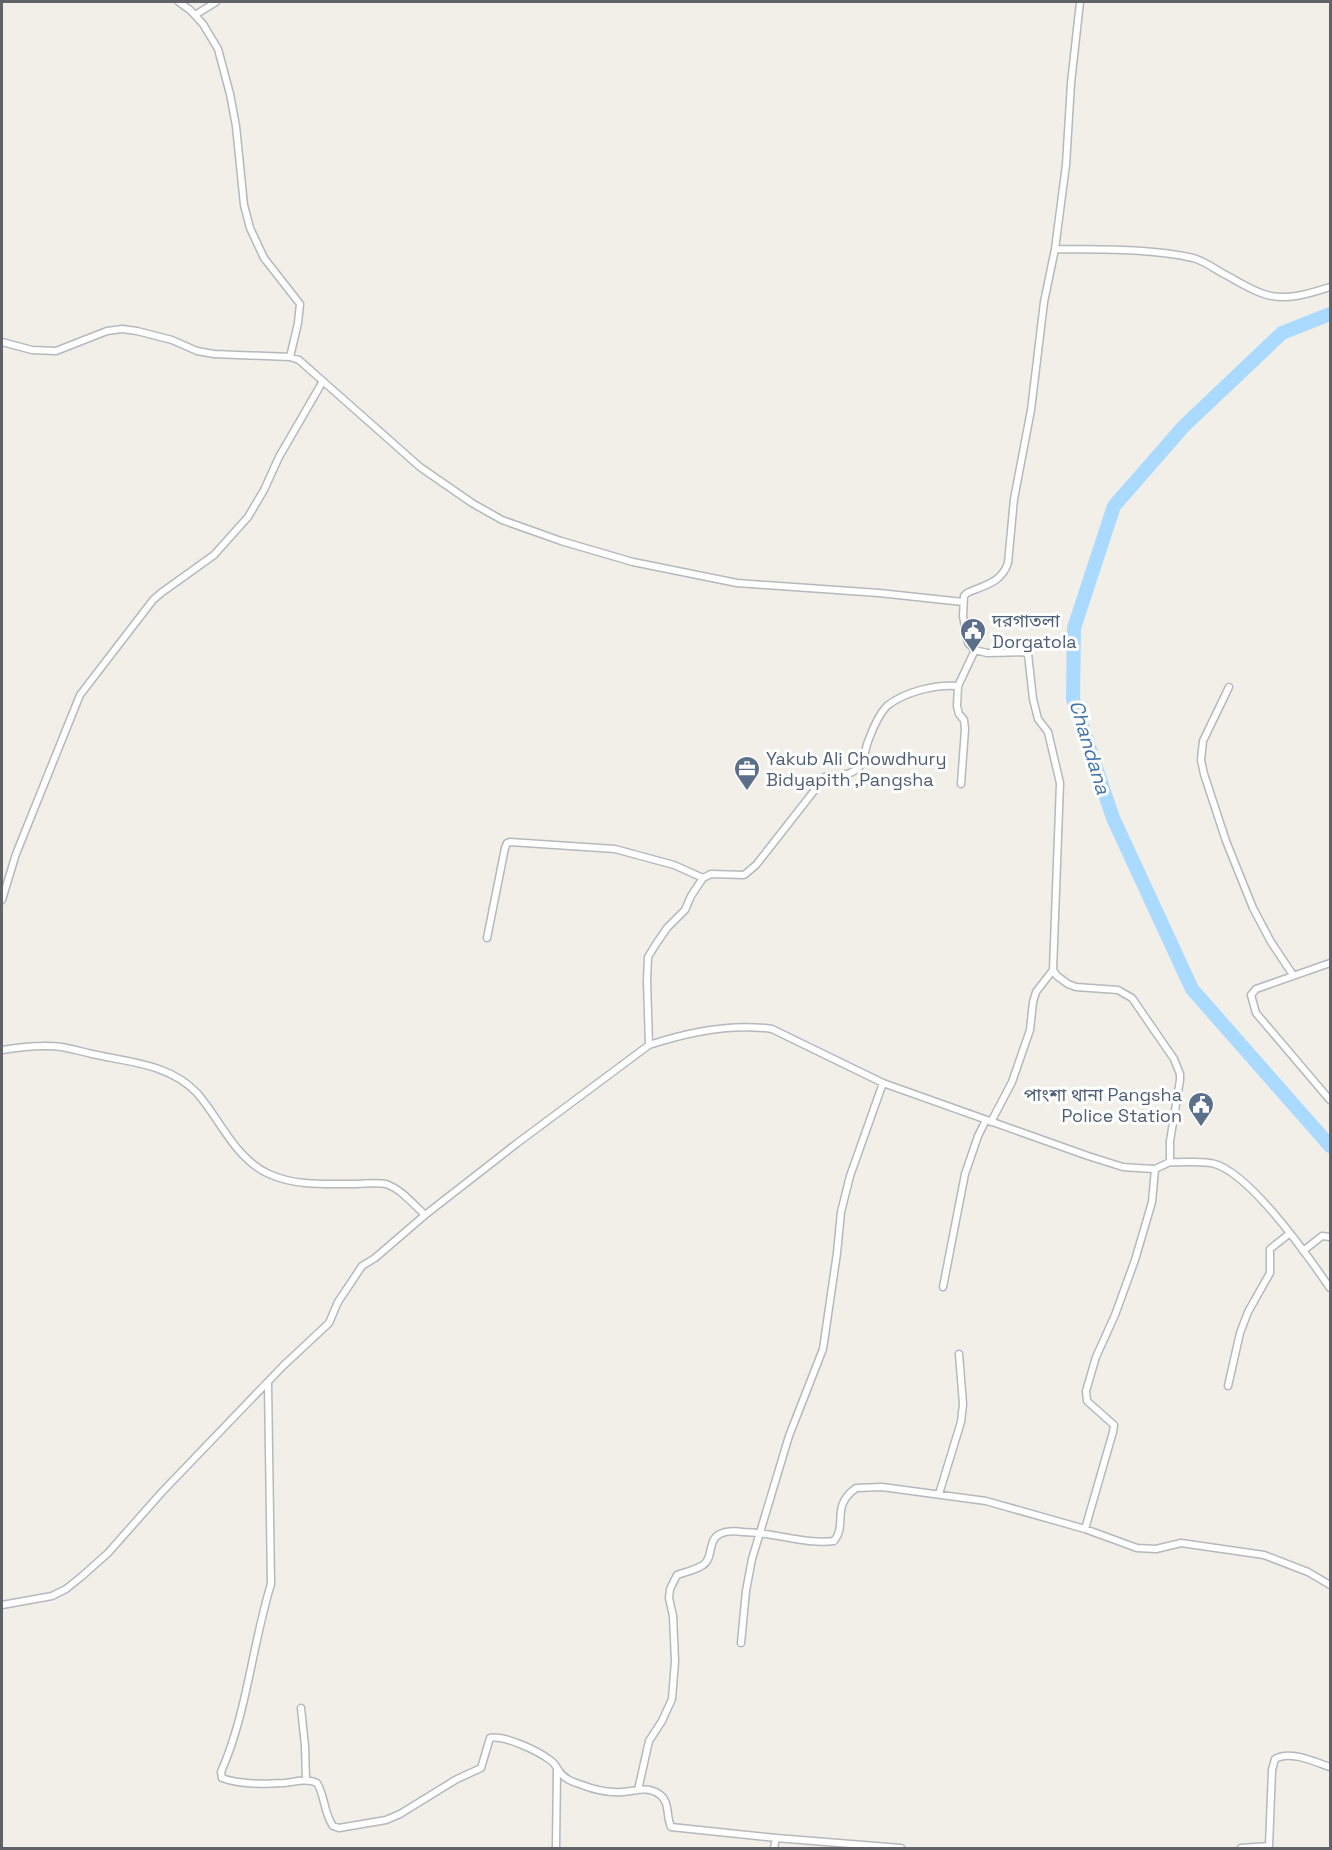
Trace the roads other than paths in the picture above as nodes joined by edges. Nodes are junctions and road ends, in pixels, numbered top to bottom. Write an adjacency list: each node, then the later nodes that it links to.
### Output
1 (179, 2): 4 (street)
2 (216, 2): 4 (street)
3 (1080, 2): 5 (street)
4 (195, 15): 8 (street)
5 (1056, 249): 6 (street); 10 (street)
6 (1330, 287)
7 (2, 342): 8 (street)
8 (290, 357): 9 (street)
9 (323, 381): 10 (street); 16 (street)
10 (963, 602): 11 (street)
11 (975, 650): 12 (street); 19 (street)
12 (958, 686): 14 (street); 15 (street)
13 (1229, 687): 20 (street)
14 (961, 784)
15 (703, 878): 17 (street); 21 (street)
16 (2, 900)
17 (487, 938)
18 (1330, 963): 20 (street)
19 (1053, 970): 25 (street); 26 (street)
20 (1293, 975): 24 (street)
21 (649, 1045): 23 (street); 28 (street)
22 (2, 1050): 28 (street)
23 (883, 1083): 25 (street); 39 (street)
24 (1330, 1101)
25 (989, 1121): 27 (street); 32 (street)
26 (1170, 1162): 27 (street); 29 (street)
27 (1155, 1169): 38 (street)
28 (425, 1215): 35 (street)
29 (1289, 1233): 31 (street); 36 (street)
30 (1330, 1237): 31 (street)
31 (1302, 1251): 33 (street)
32 (943, 1287)
33 (1330, 1288)
34 (959, 1354): 37 (street)
35 (268, 1383): 41 (street); 46 (street)
36 (1228, 1386)
37 (939, 1494): 38 (street); 39 (street)
38 (1085, 1529): 40 (street)
39 (761, 1532): 42 (street); 47 (street)
40 (1330, 1585)
41 (2, 1605)
42 (741, 1643)
43 (301, 1708): 46 (street)
44 (1330, 1767): 49 (street)
45 (557, 1769): 46 (street); 47 (street); 50 (street)
46 (306, 1780)
47 (638, 1790): 48 (street)
48 (776, 1838): 51 (street); 52 (street)
49 (1269, 1847): 53 (street)
50 (556, 1848)
51 (774, 1848)
52 (901, 1848)
53 (1241, 1848)

